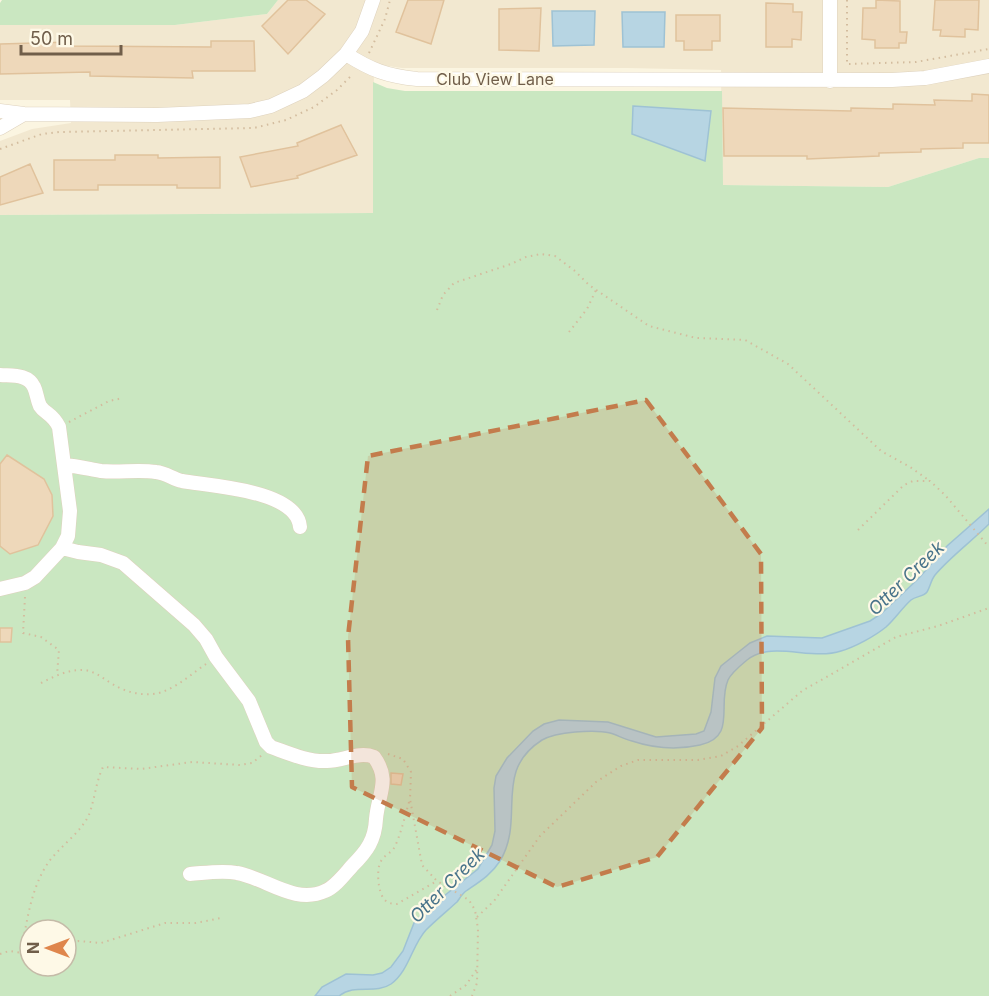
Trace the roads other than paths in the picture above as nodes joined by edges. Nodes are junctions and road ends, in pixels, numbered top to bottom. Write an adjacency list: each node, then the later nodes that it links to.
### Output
1 (373, 0): 3 (street)
2 (830, 0): 5 (street)
3 (346, 54): 5 (street, Club View Lane); 7 (street)
4 (989, 66): 5 (street, Club View Lane)
5 (830, 81)
6 (0, 111): 7 (street)
7 (24, 114): 8 (street)
8 (0, 129)
9 (0, 375): 10 (street)
10 (64, 465): 11 (street); 12 (street)
11 (300, 527)
12 (62, 548): 13 (street); 14 (street)
13 (0, 589)
14 (190, 873)

